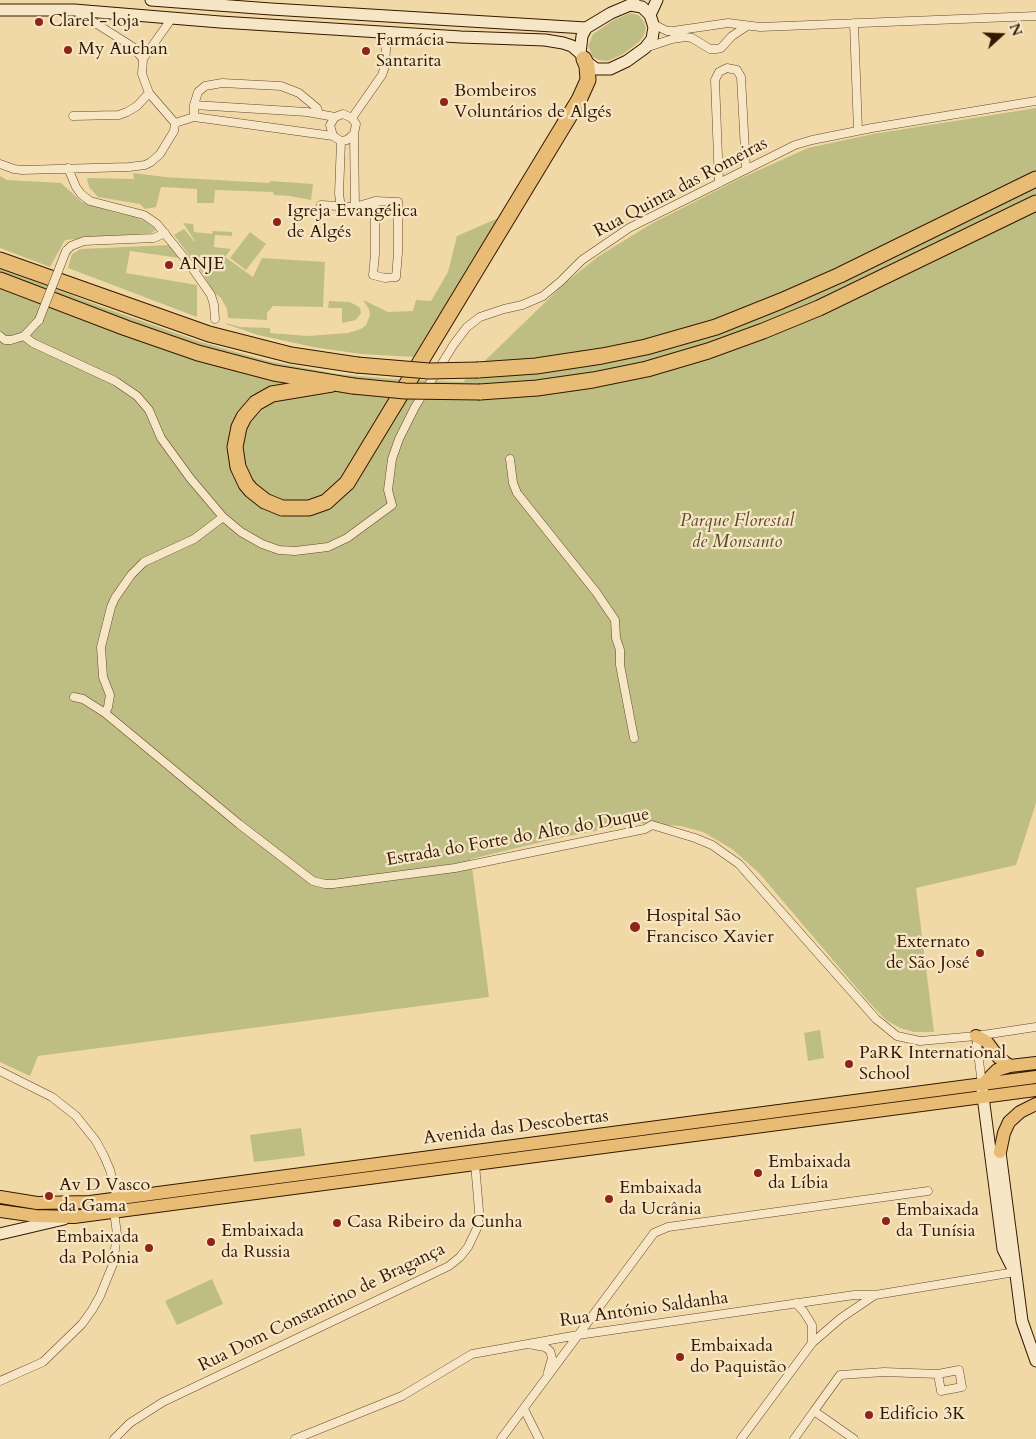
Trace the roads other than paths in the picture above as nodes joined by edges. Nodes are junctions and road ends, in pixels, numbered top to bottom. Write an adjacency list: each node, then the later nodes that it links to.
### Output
1 (151, 0): 8 (street)
2 (657, 0): 9 (street)
3 (632, 2): 9 (street); 14 (street)
4 (0, 10): 5 (street)
5 (74, 10): 7 (street); 21 (street)
6 (1036, 16): 11 (street)
7 (172, 18): 15 (street); 21 (street)
8 (432, 19): 10 (street); 16 (street)
9 (652, 20): 12 (street); 19 (street)
10 (462, 21): 14 (street); 17 (street)
11 (854, 23): 13 (street); 31 (street)
12 (708, 26): 13 (street); 18 (street)
13 (747, 26): 18 (street)
14 (586, 28): 20 (street)
15 (386, 32): 16 (street); 29 (street)
16 (431, 35): 17 (street)
17 (461, 37): 20 (street)
18 (703, 45): 19 (street)
19 (645, 48): 20 (street)
20 (582, 56): 51 (highway)
21 (143, 59): 22 (street)
22 (149, 93): 26 (street); 30 (street)
23 (1036, 101): 31 (street, Rua Quinta das Romeiras)
24 (194, 105): 25 (street); 25 (street); 28 (street)
25 (319, 114): 27 (street)
26 (73, 116)
27 (335, 116): 29 (street); 33 (street)
28 (194, 118): 30 (street); 33 (street)
29 (352, 118): 32 (street)
30 (175, 123): 36 (street)
31 (858, 131): 37 (street, Rua Quinta das Romeiras)
32 (354, 134): 34 (street); 44 (street)
33 (333, 136): 34 (street)
34 (341, 140): 43 (street)
35 (0, 164): 36 (street)
36 (68, 168): 45 (street)
37 (746, 169): 39 (street, Rua Quinta das Romeiras); 39 (street)
38 (1036, 179): 46 (highway, bridge)
39 (719, 182): 53 (street, Rua Quinta das Romeiras)
40 (374, 201): 40 (street); 44 (street)
41 (1036, 203): 51 (highway, bridge)
42 (322, 205): 43 (street)
43 (341, 206): 44 (street)
44 (355, 207)
45 (165, 233): 48 (street); 50 (street, bridge)
46 (0, 260)
47 (0, 280): 51 (highway)
48 (215, 318)
49 (0, 336): 50 (street)
50 (24, 336): 53 (street)
51 (332, 384)
52 (510, 459): 56 (street)
53 (223, 517): 55 (street)
54 (74, 696): 55 (street, Estrada do Forte do Alto do Duque)
55 (105, 712): 58 (street, Estrada do Forte do Alto do Duque)
56 (634, 738)
57 (1036, 1027): 58 (street, Estrada do Forte do Alto do Duque)
58 (976, 1036): 60 (main road); 64 (street)
59 (1036, 1063): 60 (main road)
60 (1010, 1066): 64 (main road)
61 (0, 1071): 71 (street)
62 (1036, 1078): 64 (main road, Avenida das Descobertas)
63 (1036, 1090): 65 (main road, Avenida das Descobertas)
64 (982, 1091): 65 (main road, Avenida das Descobertas); 68 (main road, Avenida das Descobertas); 71 (main road, Avenida das Descobertas); 76 (street)
65 (1016, 1093): 66 (main road)
66 (1036, 1104): 67 (main road)
67 (1000, 1152): 76 (street)
68 (475, 1164): 73 (main road, Avenida das Descobertas); 88 (street, Rua Dom Constantino de Bragança)
69 (928, 1191): 79 (street)
70 (0, 1197): 71 (main road, Avenida das Descobertas)
71 (117, 1198)
72 (0, 1210): 74 (main road, Avenida das Descobertas)
73 (114, 1211): 74 (main road, Avenida das Descobertas); 85 (street)
74 (74, 1216): 75 (street)
75 (0, 1234)
76 (1015, 1272): 77 (street, Rua António Saldanha); 82 (street)
77 (875, 1295): 78 (street, Rua António Saldanha); 80 (street)
78 (796, 1303): 79 (street, Rua António Saldanha); 80 (street)
79 (578, 1335): 81 (street, Rua António Saldanha); 84 (street)
80 (812, 1343): 92 (street)
81 (523, 1344): 84 (street); 89 (street, Rua António Saldanha)
82 (1036, 1361)
83 (938, 1374): 87 (street)
84 (545, 1380): 86 (street)
85 (0, 1381)
86 (524, 1409): 90 (street); 91 (street)
87 (814, 1411): 93 (street); 94 (street)
88 (114, 1439)
89 (295, 1439)
90 (501, 1439)
91 (539, 1439)
92 (742, 1439)
93 (794, 1439)
94 (854, 1439)

